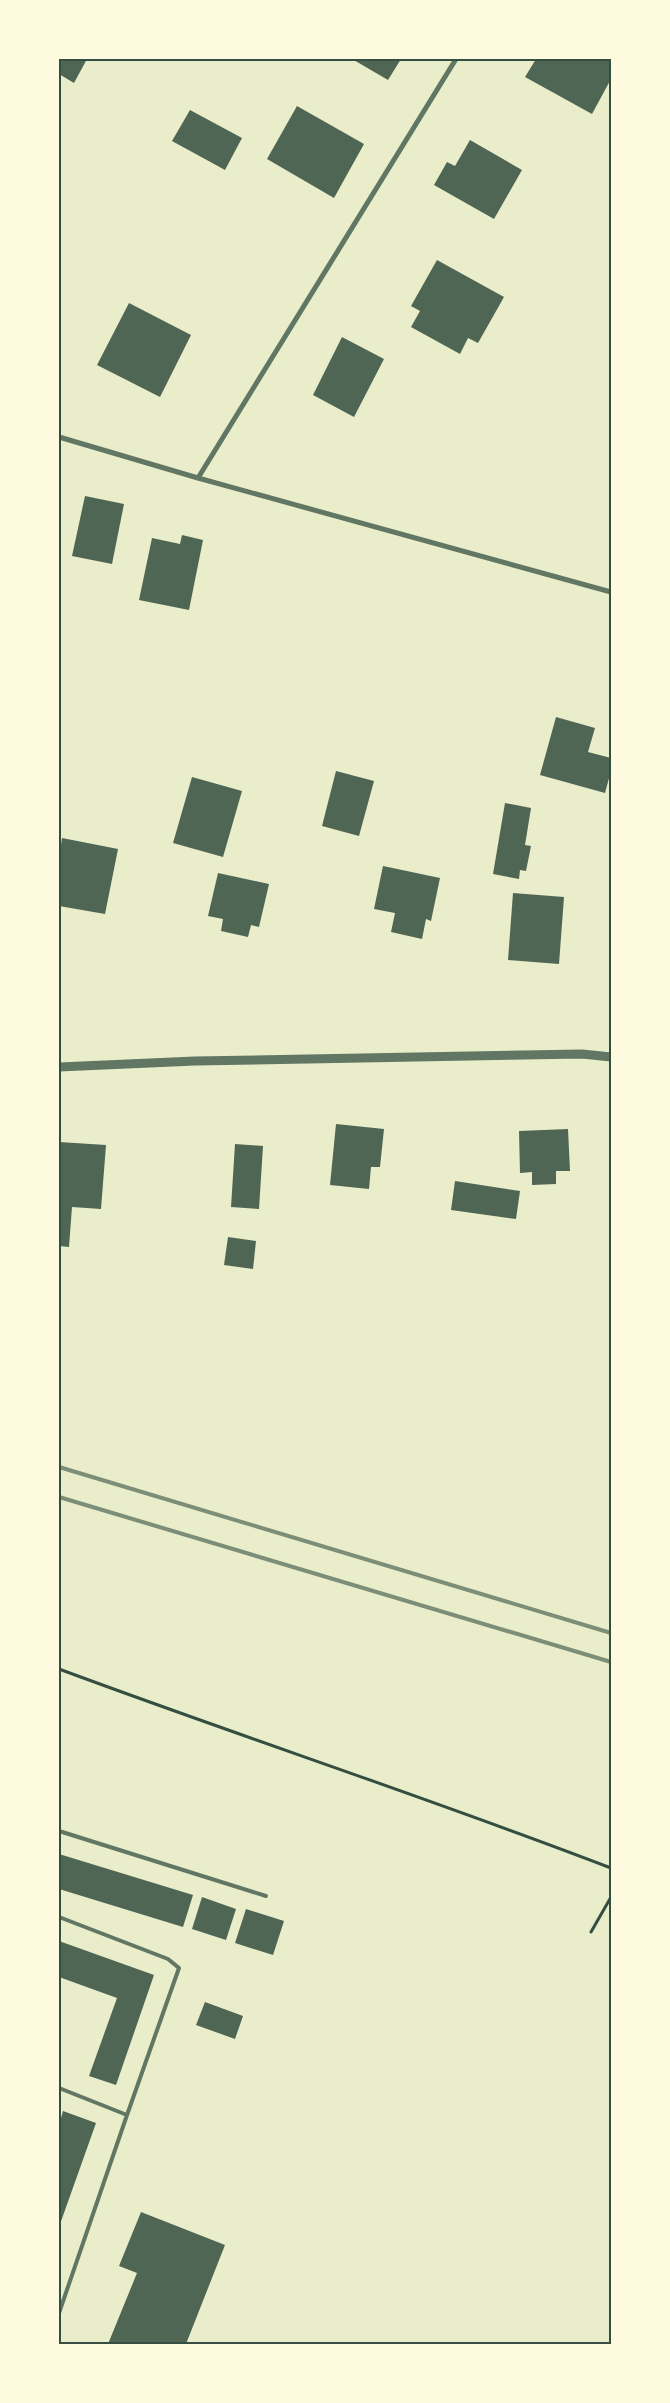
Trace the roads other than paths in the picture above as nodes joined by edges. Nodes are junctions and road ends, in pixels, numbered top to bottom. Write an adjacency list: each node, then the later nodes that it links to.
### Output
1 (456, 59): 3 (street)
2 (59, 437): 3 (street)
3 (198, 478): 4 (street)
4 (611, 592)
5 (611, 1057): 6 (street)
6 (59, 1067)
7 (59, 1831): 8 (lane)
8 (266, 1896)
9 (59, 1917): 11 (lane)
10 (59, 2088): 11 (lane)
11 (128, 2115): 12 (lane)
12 (59, 2313)

